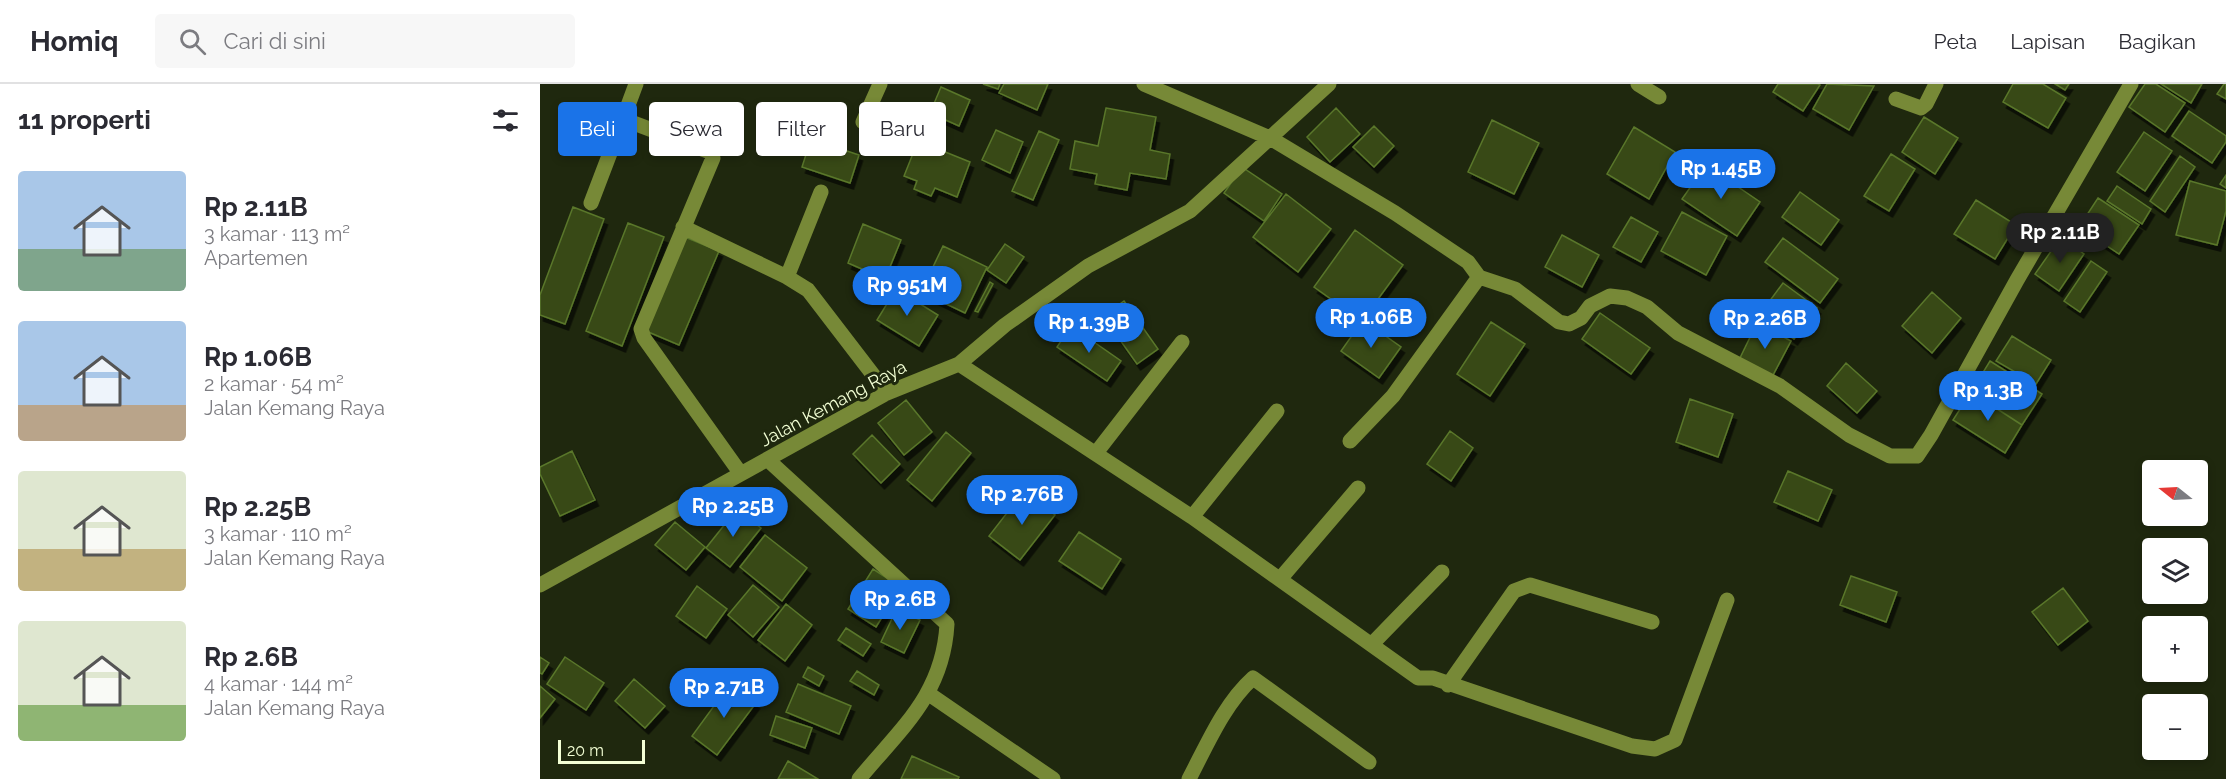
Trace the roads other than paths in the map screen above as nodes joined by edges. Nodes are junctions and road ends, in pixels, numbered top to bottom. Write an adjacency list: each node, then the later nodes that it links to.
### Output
1 (636, 84): 10 (street)
2 (880, 84): 11 (street)
3 (1144, 84): 13 (street)
4 (1329, 84): 13 (street, Jalan Kemang Raya)
5 (1638, 84): 8 (street)
6 (1936, 84): 9 (street)
7 (2131, 84): 19 (street)
8 (1659, 97)
9 (1896, 99)
10 (629, 102)
11 (872, 102)
12 (637, 124): 17 (street)
13 (1270, 138): 19 (street); 21 (street, Jalan Kemang Raya)
14 (609, 156): 16 (street)
15 (821, 192): 18 (street)
16 (591, 203)
17 (683, 227): 18 (street); 27 (street)
18 (787, 277): 22 (street)
19 (1479, 277): 24 (street)
20 (1182, 342): 25 (street)
21 (959, 364): 22 (street, Jalan Kemang Raya); 25 (street)
22 (887, 393): 26 (street, Jalan Kemang Raya)
23 (1276, 411): 29 (street)
24 (1350, 441)
25 (1096, 453): 29 (street)
26 (768, 460): 27 (street, Jalan Kemang Raya); 37 (street)
27 (741, 474): 32 (street, Jalan Kemang Raya)
28 (1358, 488): 31 (street)
29 (1192, 517): 31 (street)
30 (1442, 572): 35 (street)
31 (1280, 579): 35 (street)
32 (540, 585)
33 (1727, 600): 36 (street)
34 (1652, 622): 36 (street)
35 (1373, 644): 36 (street)
36 (1448, 685)
37 (929, 694): 39 (street); 40 (street)
38 (1369, 762): 41 (street)
39 (859, 779)
40 (1053, 779)
41 (1189, 779)

